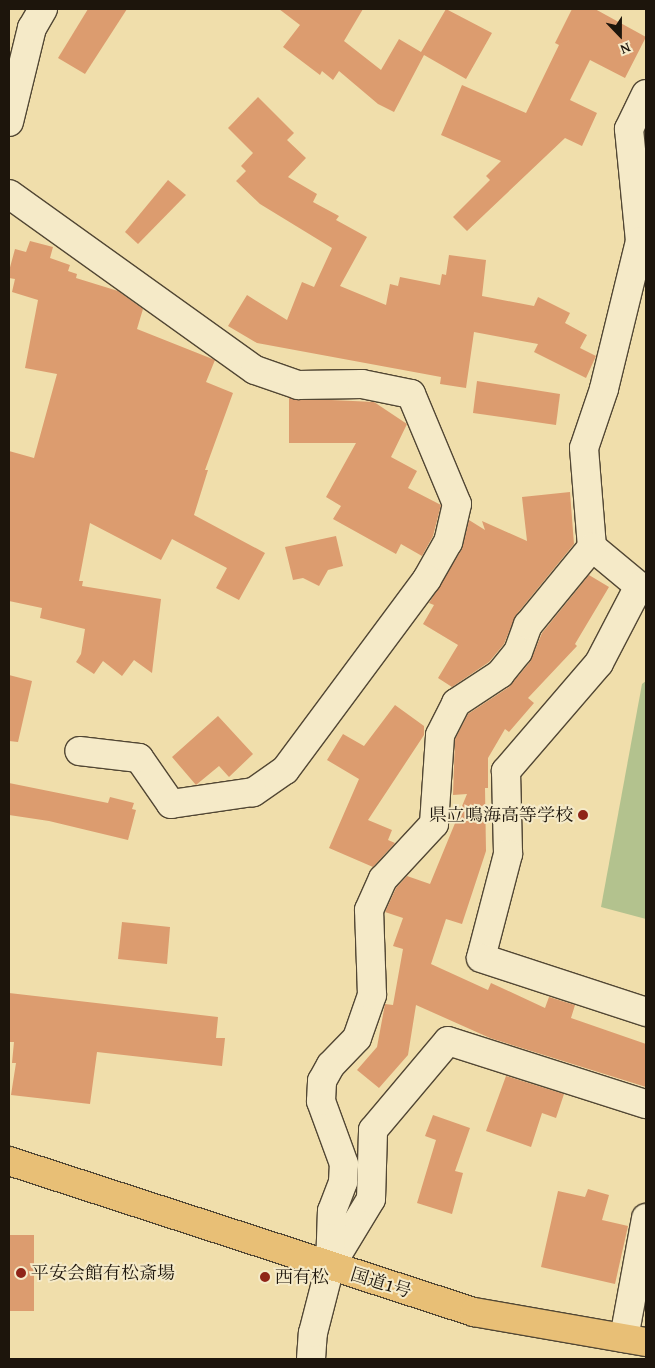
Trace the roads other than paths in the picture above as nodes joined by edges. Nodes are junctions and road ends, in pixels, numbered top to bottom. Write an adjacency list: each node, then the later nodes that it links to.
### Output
1 (43, 9): 3 (street)
2 (646, 94): 5 (street)
3 (9, 122)
4 (9, 194): 6 (street)
5 (592, 547): 7 (street); 11 (street)
6 (79, 751)
7 (646, 1012)
8 (646, 1104): 11 (street)
9 (9, 1161): 11 (highway, 国道1号)
10 (646, 1218): 12 (street)
11 (330, 1266): 12 (highway, 国道1号); 13 (street)
12 (635, 1340)
13 (311, 1359)

